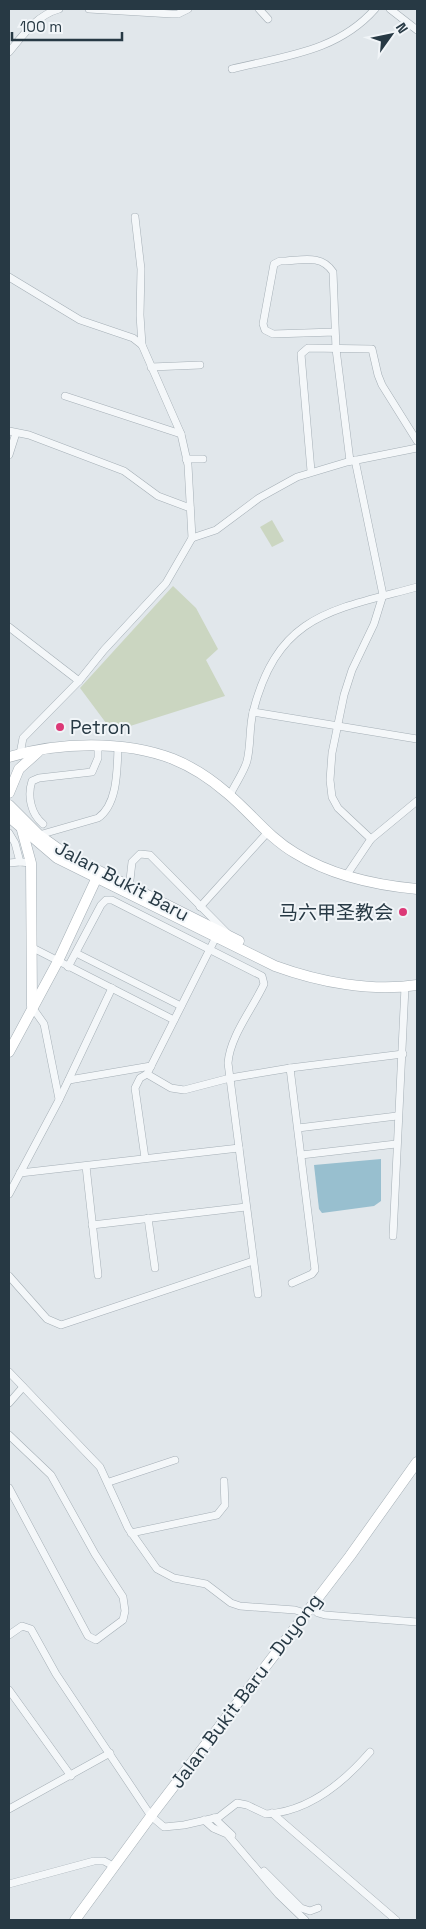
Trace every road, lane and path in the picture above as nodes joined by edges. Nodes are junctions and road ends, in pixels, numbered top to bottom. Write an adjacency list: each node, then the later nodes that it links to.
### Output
1 (59, 9): 10 (street)
2 (89, 9): 7 (street)
3 (188, 9): 7 (street)
4 (259, 9): 8 (street)
5 (375, 9): 11 (street)
6 (390, 9): 9 (street)
7 (169, 11)
8 (268, 19)
9 (417, 30)
10 (9, 52)
11 (232, 69)
12 (135, 217): 15 (street)
13 (9, 277): 15 (street)
14 (335, 332): 14 (street); 16 (street)
15 (142, 345): 18 (street)
16 (336, 349): 22 (street); 27 (street); 28 (street)
17 (200, 365): 18 (street)
18 (151, 367): 21 (street)
19 (66, 396): 21 (street)
20 (12, 432): 24 (street); 29 (street)
21 (181, 434): 25 (street)
22 (417, 441)
23 (417, 448): 27 (street)
24 (9, 455)
25 (186, 459): 26 (street); 29 (street)
26 (203, 459)
27 (353, 461): 28 (street); 32 (street)
28 (311, 472): 30 (street)
29 (190, 508): 30 (street)
30 (192, 538): 34 (street)
31 (417, 587): 32 (street)
32 (384, 595): 35 (street); 36 (street)
33 (9, 627): 34 (street)
34 (79, 681): 41 (street)
35 (253, 712): 36 (street); 44 (street)
36 (338, 726): 37 (street); 53 (street)
37 (417, 739)
38 (98, 747): 39 (main road); 40 (main road); 48 (street)
39 (118, 748): 44 (main road); 52 (street)
40 (39, 751): 41 (main road); 43 (main road)
41 (20, 754): 42 (main road)
42 (9, 756)
43 (9, 793)
44 (230, 795): 51 (main road)
45 (417, 801): 53 (street)
46 (9, 805): 52 (main road, Jalan Bukit Baru)
47 (9, 816): 49 (main road, Jalan Bukit Baru)
48 (43, 824)
49 (21, 828): 55 (main road); 56 (main road, Jalan Bukit Baru)
50 (9, 833): 55 (street)
51 (268, 833): 57 (main road); 60 (street)
52 (39, 835): 56 (main road, Jalan Bukit Baru)
53 (371, 839): 57 (street)
54 (9, 863): 55 (street)
55 (25, 863): 63 (main road)
56 (98, 876): 59 (main road, Jalan Bukit Baru); 66 (main road)
57 (346, 876): 58 (main road)
58 (417, 889)
59 (129, 891): 60 (street); 61 (main road, Jalan Bukit Baru)
60 (200, 907): 62 (street)
61 (217, 934): 62 (main road); 64 (street); 68 (main road)
62 (230, 937): 68 (main road)
63 (33, 948): 66 (street); 73 (main road)
64 (210, 949): 65 (street); 72 (street); 80 (street)
65 (76, 953): 67 (street); 72 (street)
66 (58, 961): 67 (street); 73 (main road)
67 (68, 966): 71 (street)
68 (334, 981): 70 (main road)
69 (417, 985): 70 (main road)
70 (405, 987): 76 (street)
71 (112, 988): 74 (street); 81 (street)
72 (181, 1006): 74 (street)
73 (32, 1007): 75 (main road); 82 (street)
74 (174, 1020): 77 (street)
75 (9, 1052)
76 (403, 1054): 78 (street); 83 (street)
77 (151, 1066): 79 (street); 81 (street)
78 (290, 1068): 80 (street); 84 (street)
79 (146, 1074): 80 (street); 88 (street)
80 (230, 1078): 86 (street)
81 (69, 1080): 82 (street)
82 (59, 1100): 90 (street)
83 (397, 1116): 84 (street); 85 (street)
84 (298, 1128): 87 (street)
85 (396, 1144): 87 (street); 95 (street)
86 (239, 1148): 88 (street); 92 (street)
87 (301, 1155): 100 (street)
88 (145, 1158): 89 (street)
89 (86, 1166): 90 (street); 94 (street)
90 (20, 1173): 91 (street)
91 (9, 1194)
92 (246, 1207): 93 (street); 96 (street)
93 (148, 1218): 94 (street); 97 (street)
94 (92, 1225): 98 (street)
95 (393, 1236)
96 (253, 1261): 99 (street); 101 (street)
97 (155, 1268)
98 (98, 1275)
99 (9, 1276)
100 (292, 1283)
101 (258, 1294)
102 (9, 1372): 103 (street)
103 (23, 1387): 104 (street); 109 (street)
104 (9, 1403)
105 (9, 1435): 110 (street)
106 (175, 1460): 109 (street)
107 (416, 1466): 112 (main road, Jalan Bukit Baru - Duyong)
108 (224, 1481): 111 (street)
109 (109, 1482): 111 (street)
110 (9, 1488)
111 (131, 1533): 112 (street)
112 (308, 1610): 113 (street); 121 (main road, Jalan Bukit Baru - Duyong)
113 (417, 1622)
114 (9, 1635): 117 (street)
115 (9, 1690): 118 (street)
116 (370, 1752): 120 (street)
117 (110, 1753): 118 (street); 121 (street)
118 (71, 1776): 119 (street)
119 (10, 1806)
120 (272, 1813): 122 (street); 129 (street)
121 (150, 1816): 123 (street); 124 (main road, Jalan Bukit Baru - Duyong)
122 (214, 1818): 123 (street); 126 (street)
123 (204, 1820): 128 (street)
124 (115, 1867): 125 (street); 127 (main road, Jalan Bukit Baru - Duyong)
125 (9, 1884)
126 (318, 1908)
127 (75, 1920)
128 (304, 1920)
129 (396, 1920)

